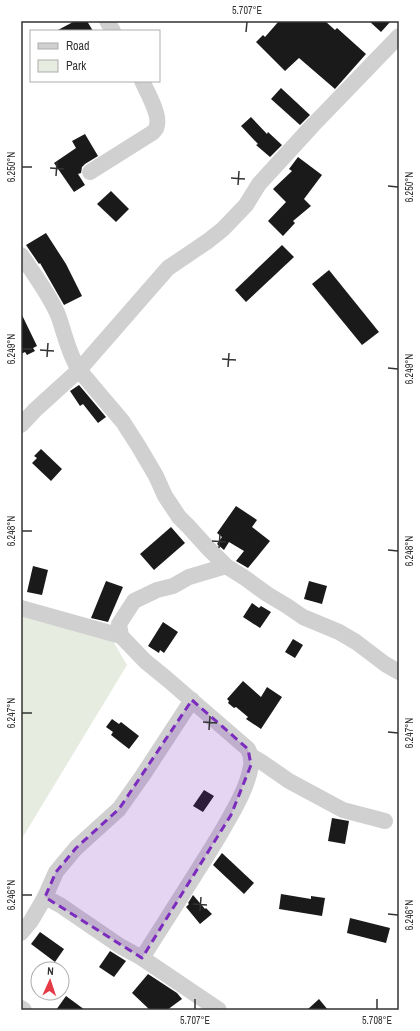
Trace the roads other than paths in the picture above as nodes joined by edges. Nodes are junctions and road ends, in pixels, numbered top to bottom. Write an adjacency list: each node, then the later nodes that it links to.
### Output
1 (107, 21): 2 (street)
2 (112, 30)
3 (399, 36): 7 (street)
4 (142, 82): 5 (street)
5 (90, 172)
6 (21, 255): 7 (street)
7 (79, 370): 8 (street); 9 (street)
8 (21, 425)
9 (226, 566): 11 (street); 12 (street)
10 (21, 608): 11 (street)
11 (121, 636): 13 (street)
12 (399, 672)
13 (192, 700): 14 (street); 16 (street)
14 (251, 756): 15 (street); 18 (street)
15 (385, 821)
16 (45, 897): 17 (street); 18 (street)
17 (21, 933)
18 (142, 958): 21 (street)
19 (21, 1008): 20 (street)
20 (24, 1010)
21 (220, 1010)

